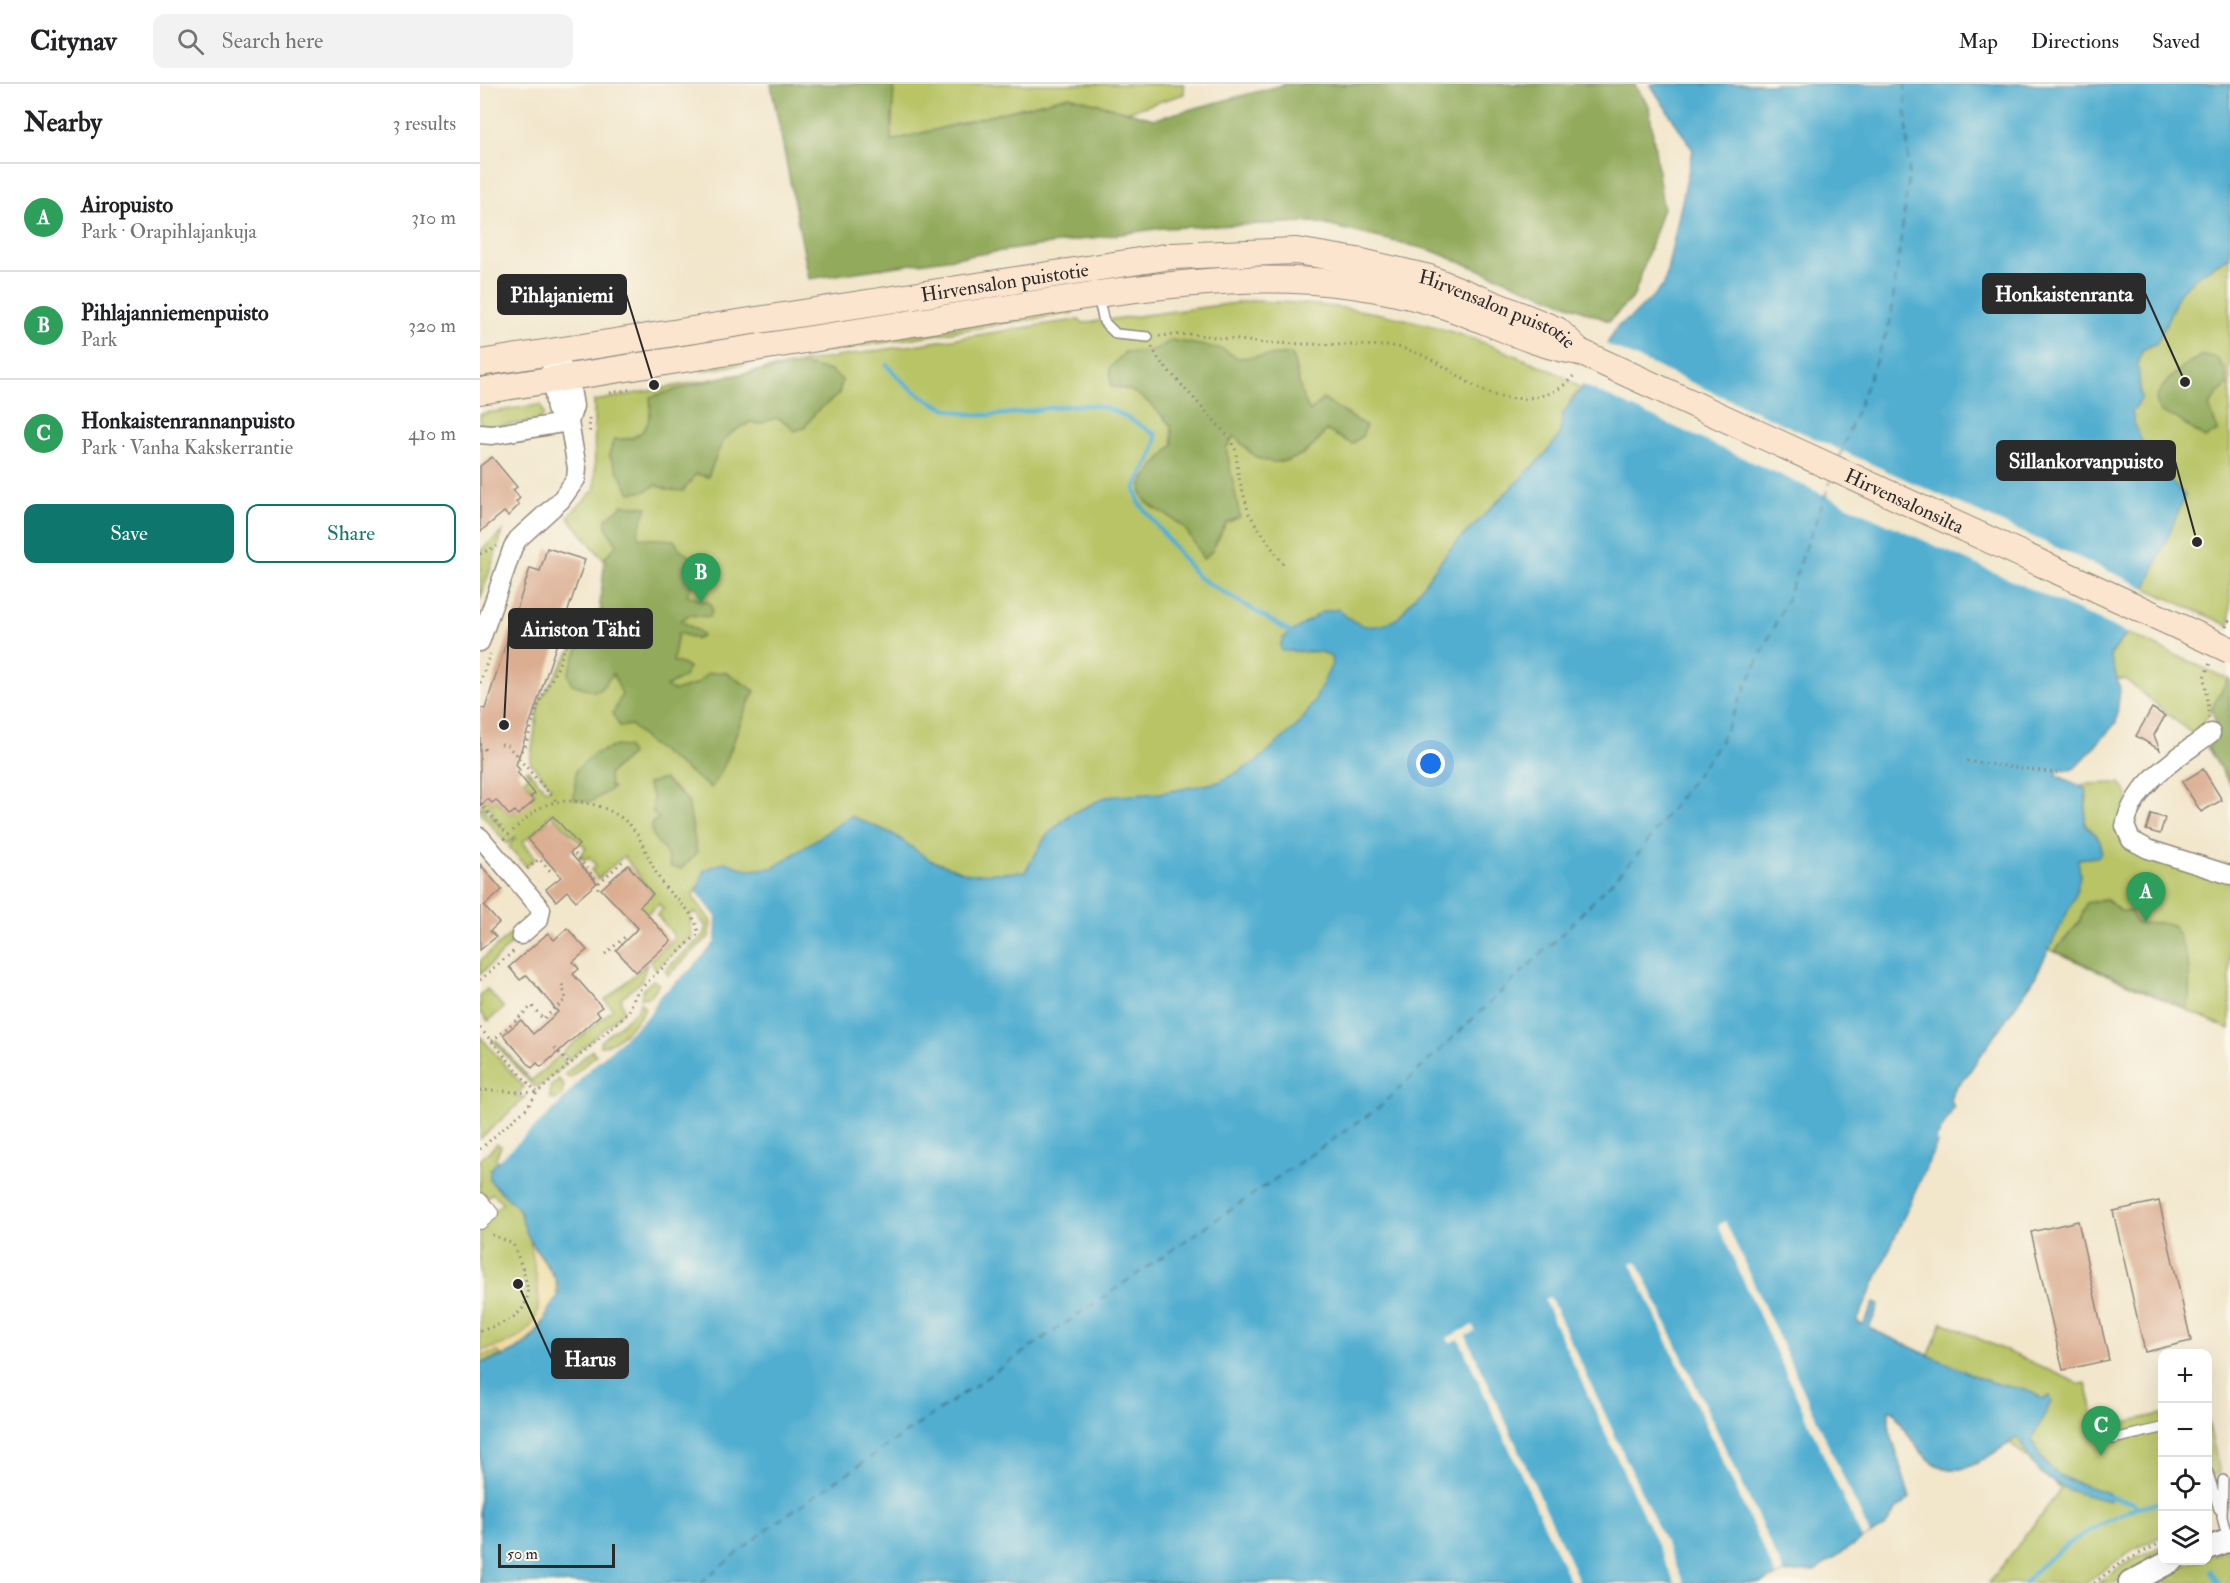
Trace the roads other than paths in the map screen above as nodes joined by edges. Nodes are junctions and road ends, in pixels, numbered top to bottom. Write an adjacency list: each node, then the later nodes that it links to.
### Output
1 (1096, 281): 2 (lane); 3 (main road, Hirvensalon puistotie); 4 (main road, Hirvensalon puistotie); 6 (main road, Hirvensalon puistotie)
2 (1148, 337)
3 (553, 353): 5 (main road, Hirvensalon puistotie); 6 (street)
4 (1580, 361): 11 (main road, Hirvensalonsilta, bridge)
5 (480, 363)
6 (560, 379): 7 (main road, Hirvensalon puistotie); 8 (street)
7 (480, 391)
8 (569, 422): 9 (street); 10 (street)
9 (480, 434)
10 (480, 642)
11 (2222, 646)
12 (2211, 733): 14 (street)
13 (480, 837): 15 (street)
14 (2230, 874)
15 (521, 935)
16 (480, 1200): 17 (street)
17 (481, 1227)
18 (2158, 1429): 19 (lane)
19 (2114, 1439)
20 (2223, 1480): 22 (lane)
21 (2212, 1486): 22 (lane)
22 (2222, 1517): 23 (lane)
23 (2222, 1543)
24 (2164, 1565): 25 (street)
25 (2130, 1583)

